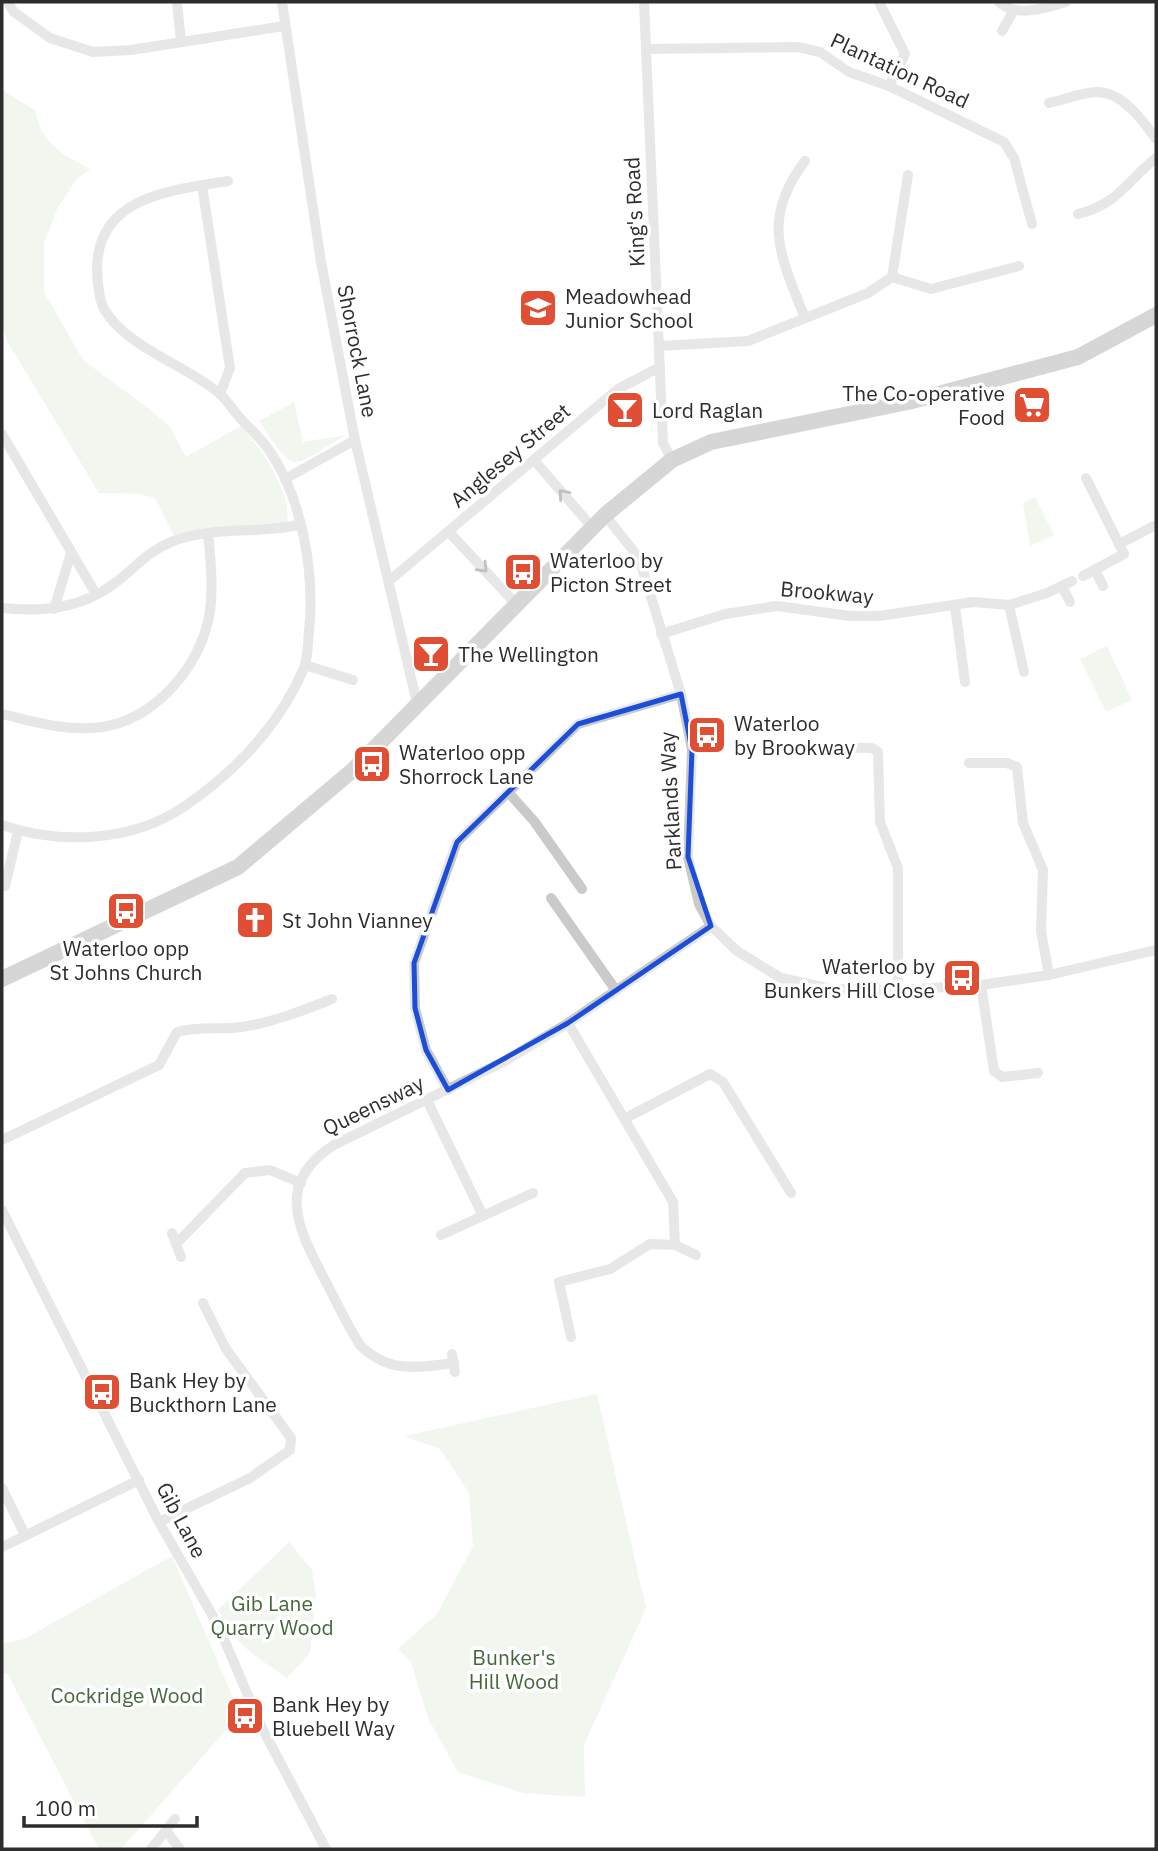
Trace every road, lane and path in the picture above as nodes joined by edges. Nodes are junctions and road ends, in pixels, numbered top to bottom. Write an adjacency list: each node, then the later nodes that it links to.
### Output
1 (7, 2): 11 (street)
2 (177, 2): 11 (street)
3 (282, 2): 9 (street, Shorrock Lane)
4 (644, 2): 12 (street, King's Road)
5 (880, 2): 13 (street)
6 (999, 2): 8 (street)
7 (1066, 2): 8 (street)
8 (1014, 10): 10 (street)
9 (284, 26): 11 (street); 31 (street, Shorrock Lane)
10 (1002, 31)
11 (181, 42)
12 (646, 49): 13 (street, Plantation Road); 27 (street, King's Road)
13 (889, 86): 22 (street, Plantation Road)
14 (1049, 103): 15 (street)
15 (1156, 139)
16 (1156, 158): 21 (street)
17 (805, 161): 26 (street)
18 (908, 175): 24 (street)
19 (228, 181): 20 (street)
20 (202, 185): 29 (street); 29 (street)
21 (1078, 214)
22 (1032, 224)
23 (1019, 266): 24 (street)
24 (892, 277): 26 (street)
25 (1156, 315): 33 (main road)
26 (805, 318): 27 (street)
27 (659, 345): 28 (street, King's Road)
28 (660, 366): 32 (street, Anglesey Street); 33 (street, King's Road)
29 (220, 394): 34 (street)
30 (2, 434): 43 (street)
31 (355, 440): 34 (street); 46 (street, Shorrock Lane)
32 (534, 460): 39 (street, one-way to 32); 40 (street, Anglesey Street)
33 (672, 460): 36 (main road)
34 (285, 478): 37 (street)
35 (1086, 478): 42 (street)
36 (605, 515): 39 (main road); 55 (street, Parklands Way)
37 (299, 525): 41 (street); 56 (street)
38 (1156, 525): 42 (street)
39 (592, 527): 50 (main road)
40 (449, 532): 46 (street, Anglesey Street); 50 (street, one-way to 50)
41 (208, 534): 48 (street); 62 (street)
42 (1119, 544): 44 (street)
43 (71, 554): 48 (street); 54 (street)
44 (1095, 570): 45 (street); 47 (street)
45 (1083, 576)
46 (389, 581): 61 (street, Shorrock Lane)
47 (1103, 586)
48 (96, 594): 54 (street)
49 (1070, 602): 51 (street, Brookway)
50 (516, 604): 61 (main road)
51 (1009, 605): 52 (street, Brookway); 57 (street)
52 (955, 606): 55 (street, Brookway); 59 (street)
53 (2, 608): 54 (street)
54 (54, 610)
55 (661, 634): 60 (street, Parklands Way)
56 (305, 665): 58 (street); 67 (street)
57 (1024, 672)
58 (353, 680)
59 (965, 682)
60 (681, 694): 65 (street); 71 (street, Parklands Way)
61 (417, 702): 74 (main road)
62 (2, 714)
63 (815, 747): 77 (street)
64 (969, 763): 73 (street)
65 (508, 792): 69 (street); 81 (street)
66 (2, 825): 67 (street)
67 (18, 831): 68 (street)
68 (5, 886)
69 (582, 890)
70 (551, 898): 76 (street)
71 (711, 926): 76 (street, Queensway); 77 (street, Parklands Way)
72 (1156, 950): 73 (street, Parklands Way)
73 (1049, 975): 75 (street, Parklands Way)
74 (2, 979)
75 (981, 985): 77 (street, Parklands Way); 80 (street)
76 (615, 989): 79 (street, Queensway)
77 (898, 990)
78 (332, 999): 84 (street)
79 (568, 1023): 81 (street, Queensway); 83 (street)
80 (1038, 1073)
81 (448, 1090): 82 (street, Queensway)
82 (427, 1100): 85 (street, Queensway); 89 (street)
83 (626, 1118): 87 (street); 93 (street)
84 (2, 1140)
85 (301, 1183): 92 (street); 98 (street, Queensway)
86 (533, 1193): 89 (street)
87 (791, 1194)
88 (2, 1210): 99 (street, Gib Lane)
89 (483, 1216): 91 (street)
90 (172, 1233): 92 (street)
91 (441, 1235)
92 (176, 1244): 95 (street)
93 (675, 1245): 94 (street); 97 (street)
94 (696, 1255)
95 (181, 1256)
96 (203, 1303): 101 (street)
97 (571, 1338)
98 (454, 1363)
99 (139, 1480): 101 (street, Gib Lane); 102 (street)
100 (2, 1488): 102 (street)
101 (159, 1522): 108 (street, Gib Lane)
102 (25, 1535): 103 (street)
103 (2, 1546)
104 (175, 1819): 105 (street)
105 (167, 1832): 106 (street); 107 (street)
106 (150, 1849)
107 (180, 1849)
108 (326, 1849)

